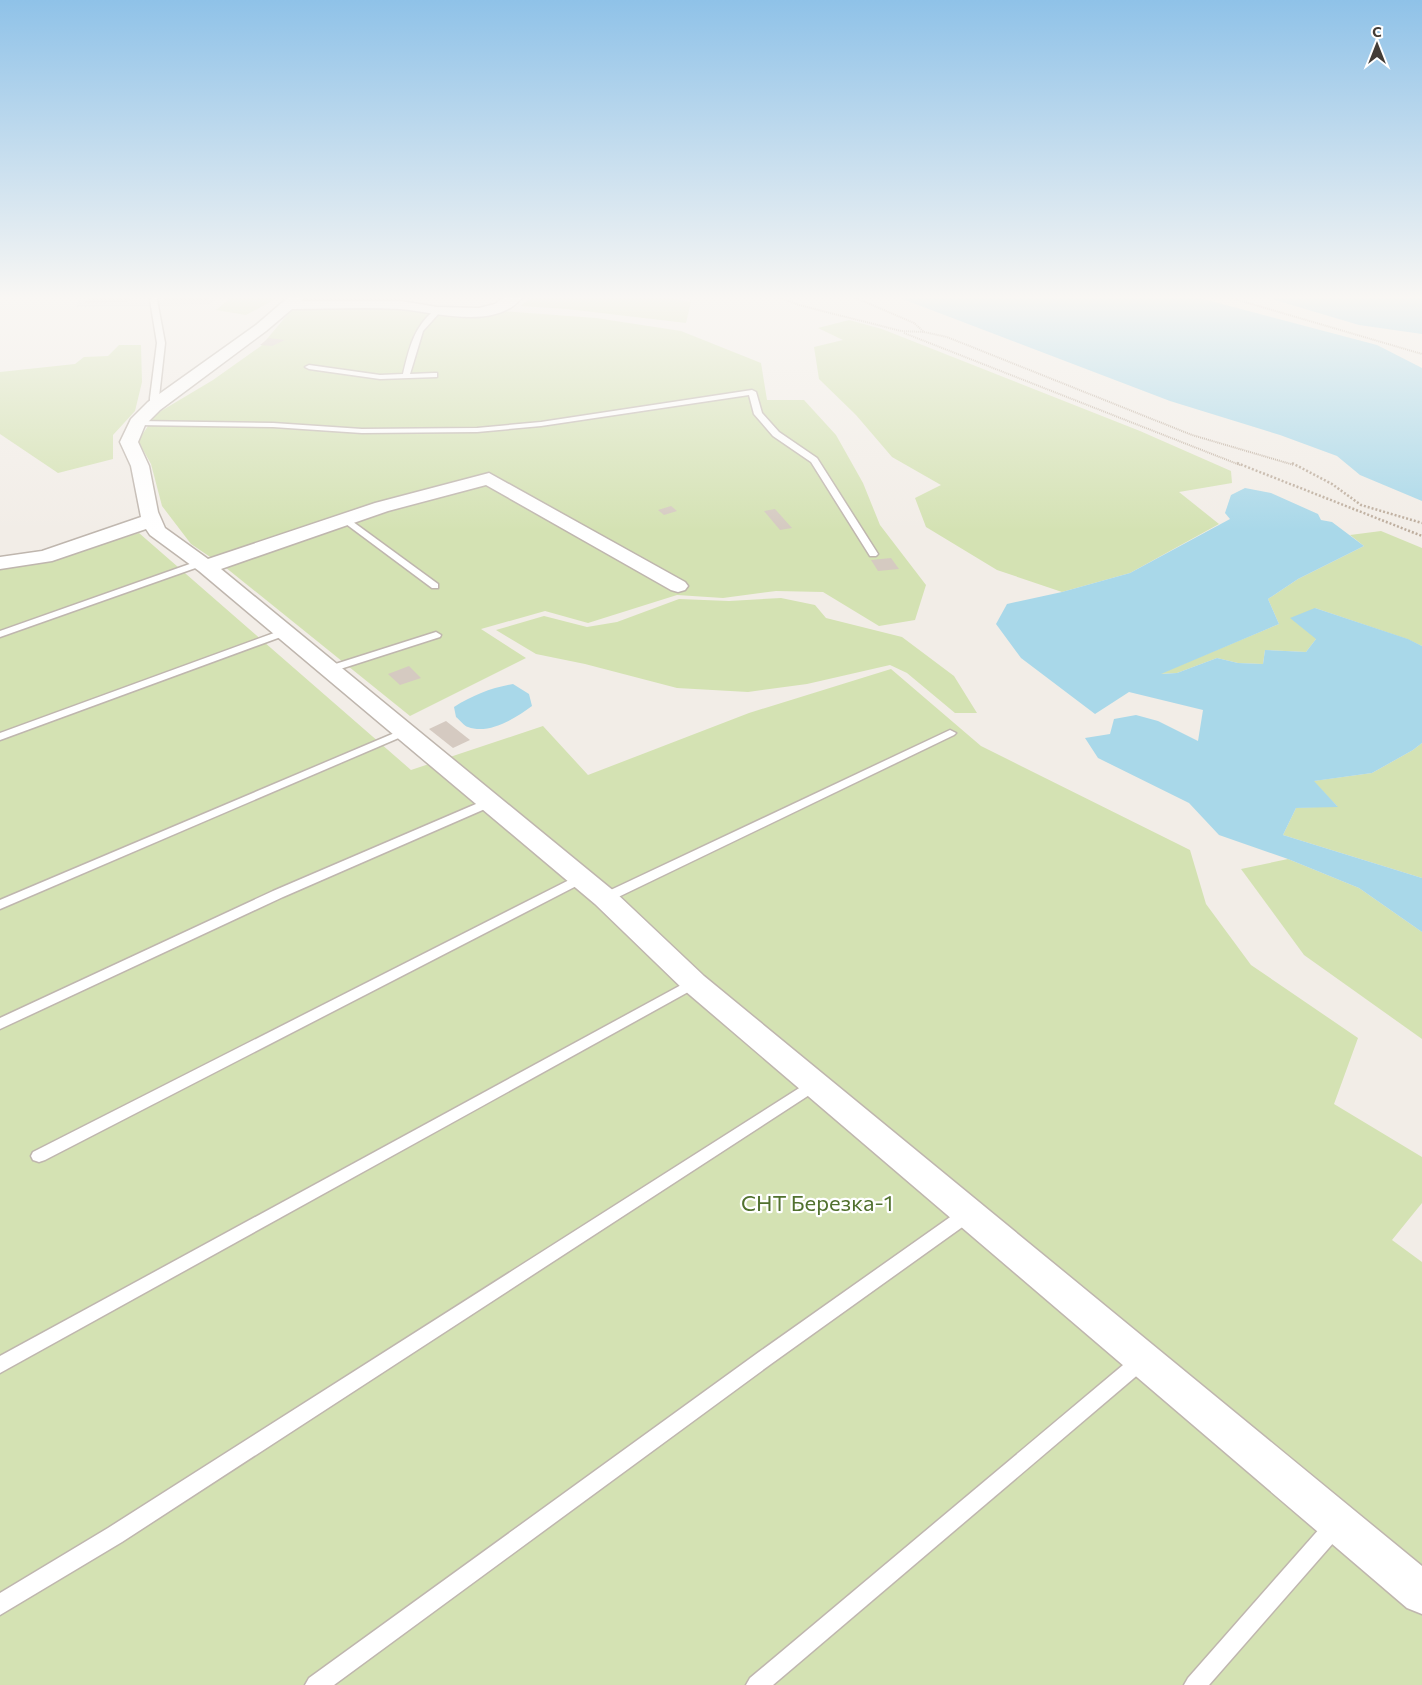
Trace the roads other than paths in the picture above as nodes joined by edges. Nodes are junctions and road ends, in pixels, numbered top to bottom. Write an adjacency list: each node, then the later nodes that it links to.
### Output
1 (155, 374): 6 (lane)
2 (199, 374): 6 (street)
3 (356, 374): 4 (lane)
4 (406, 376): 5 (lane)
5 (434, 376)
6 (145, 414): 8 (street); 9 (lane)
7 (345, 519): 11 (street); 12 (lane); 13 (street)
8 (152, 520): 10 (street); 11 (street)
9 (873, 554)
10 (0, 563)
11 (204, 565): 14 (street); 15 (lane)
12 (434, 586)
13 (678, 586)
14 (285, 632): 17 (street); 20 (lane)
15 (0, 634)
16 (436, 635): 17 (lane)
17 (330, 669): 18 (street)
18 (404, 732): 21 (street); 24 (lane)
19 (950, 733): 23 (lane)
20 (0, 737)
21 (490, 802): 22 (street); 26 (lane)
22 (581, 878): 23 (street); 28 (lane)
23 (604, 898): 25 (street)
24 (0, 905)
25 (694, 983): 27 (street); 31 (lane)
26 (0, 1024)
27 (815, 1084): 29 (street); 34 (lane)
28 (39, 1156)
29 (969, 1213): 30 (street); 35 (lane)
30 (1144, 1359): 32 (street); 36 (lane)
31 (0, 1365)
32 (1338, 1522): 33 (street); 37 (lane)
33 (1422, 1593)
34 (0, 1605)
35 (316, 1685)
36 (757, 1685)
37 (1195, 1685)

